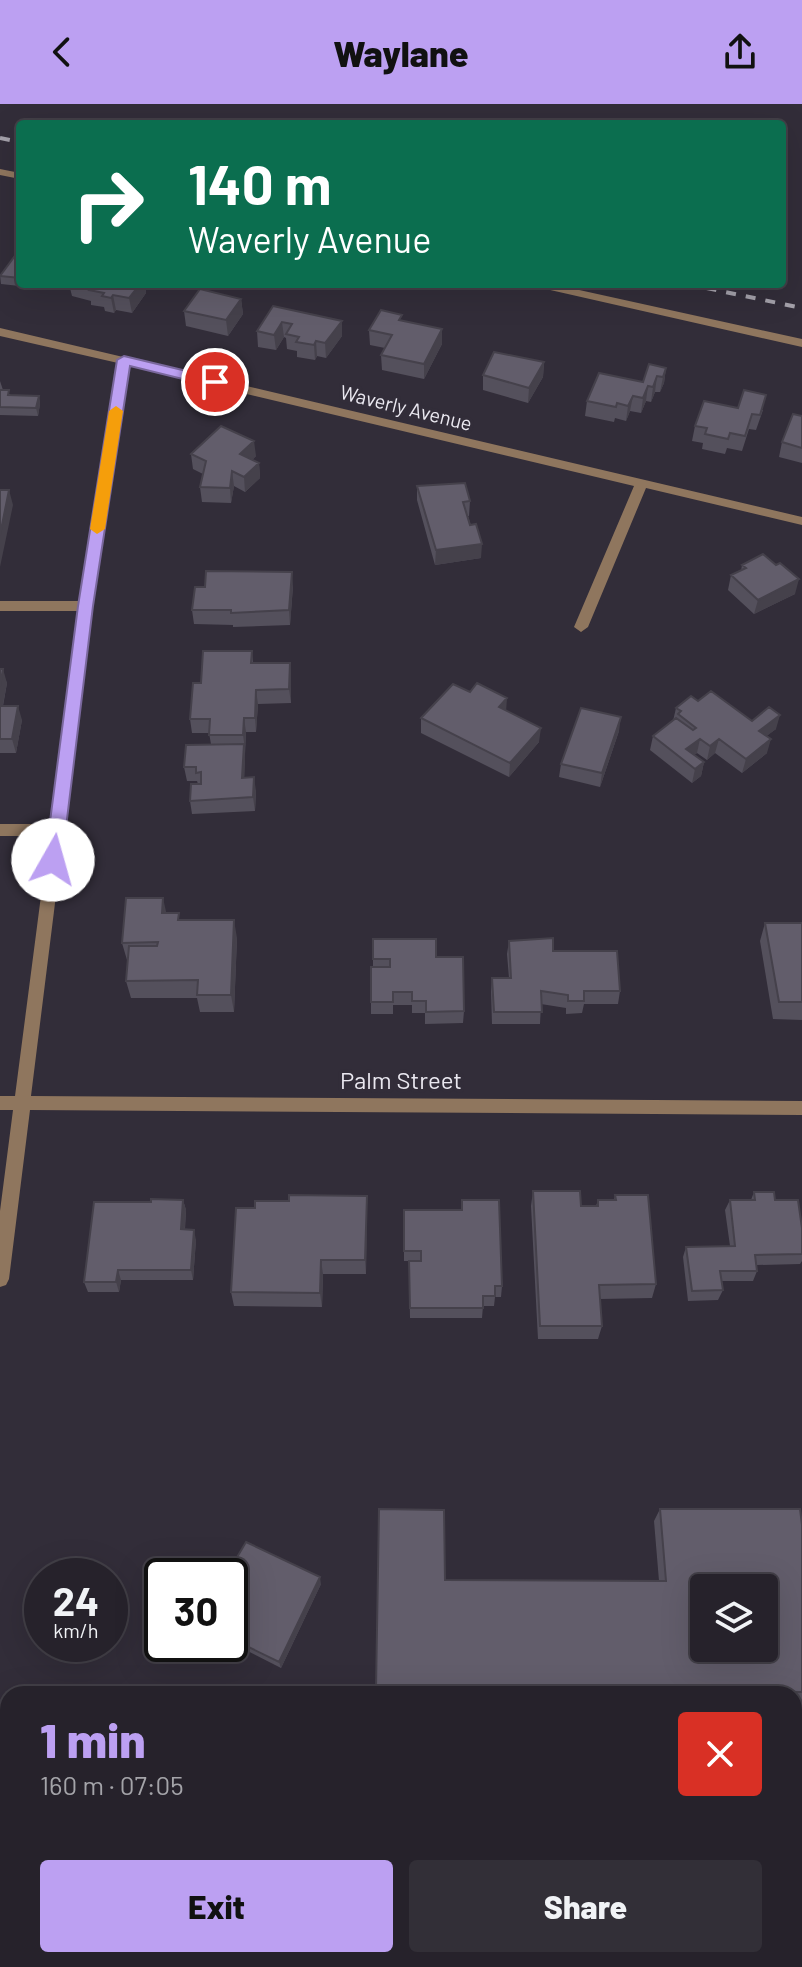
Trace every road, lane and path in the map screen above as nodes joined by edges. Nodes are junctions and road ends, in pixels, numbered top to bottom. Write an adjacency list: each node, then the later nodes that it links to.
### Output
1 (555, 288): 3 (street)
2 (0, 332): 4 (street, Waverly Avenue)
3 (802, 343)
4 (124, 360): 5 (street, Waverly Avenue); 8 (street)
5 (641, 485): 6 (street, Waverly Avenue); 9 (street)
6 (802, 521)
7 (0, 606): 8 (street)
8 (85, 606): 11 (street)
9 (581, 627)
10 (0, 830): 11 (street)
11 (57, 830): 12 (street)
12 (24, 1102): 13 (street, Palm Street); 14 (street, Palm Street); 15 (street)
13 (0, 1103)
14 (802, 1108)
15 (0, 1279)

